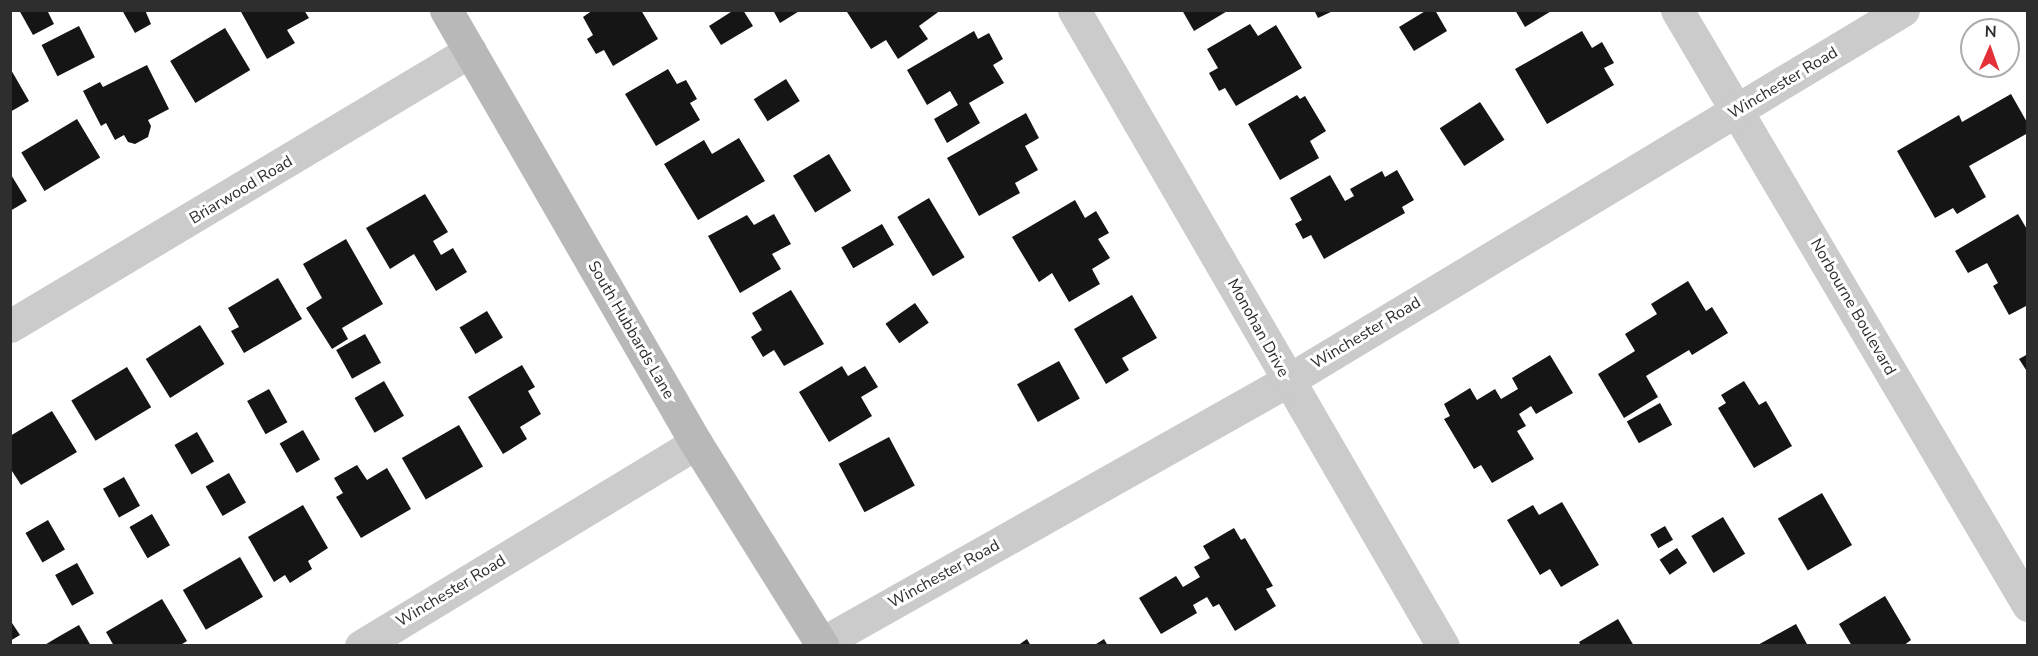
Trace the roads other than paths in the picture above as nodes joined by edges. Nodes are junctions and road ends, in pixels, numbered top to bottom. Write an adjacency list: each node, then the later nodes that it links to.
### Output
1 (446, 10): 5 (street, South Hubbards Lane)
2 (1074, 10): 8 (street, Monohan Drive)
3 (1677, 10): 6 (street, Norbourne Boulevard)
4 (1903, 10): 6 (street, Winchester Road)
5 (470, 51): 7 (street, Briarwood Road); 9 (street, South Hubbards Lane)
6 (1738, 110): 8 (street, Winchester Road); 10 (street, Norbourne Boulevard)
7 (10, 326)
8 (1287, 381): 11 (street, Winchester Road); 13 (street, Monohan Drive)
9 (696, 443): 11 (street, South Hubbards Lane); 12 (street, Winchester Road)
10 (2028, 605)
11 (823, 644)
12 (361, 645)
13 (1443, 645)

